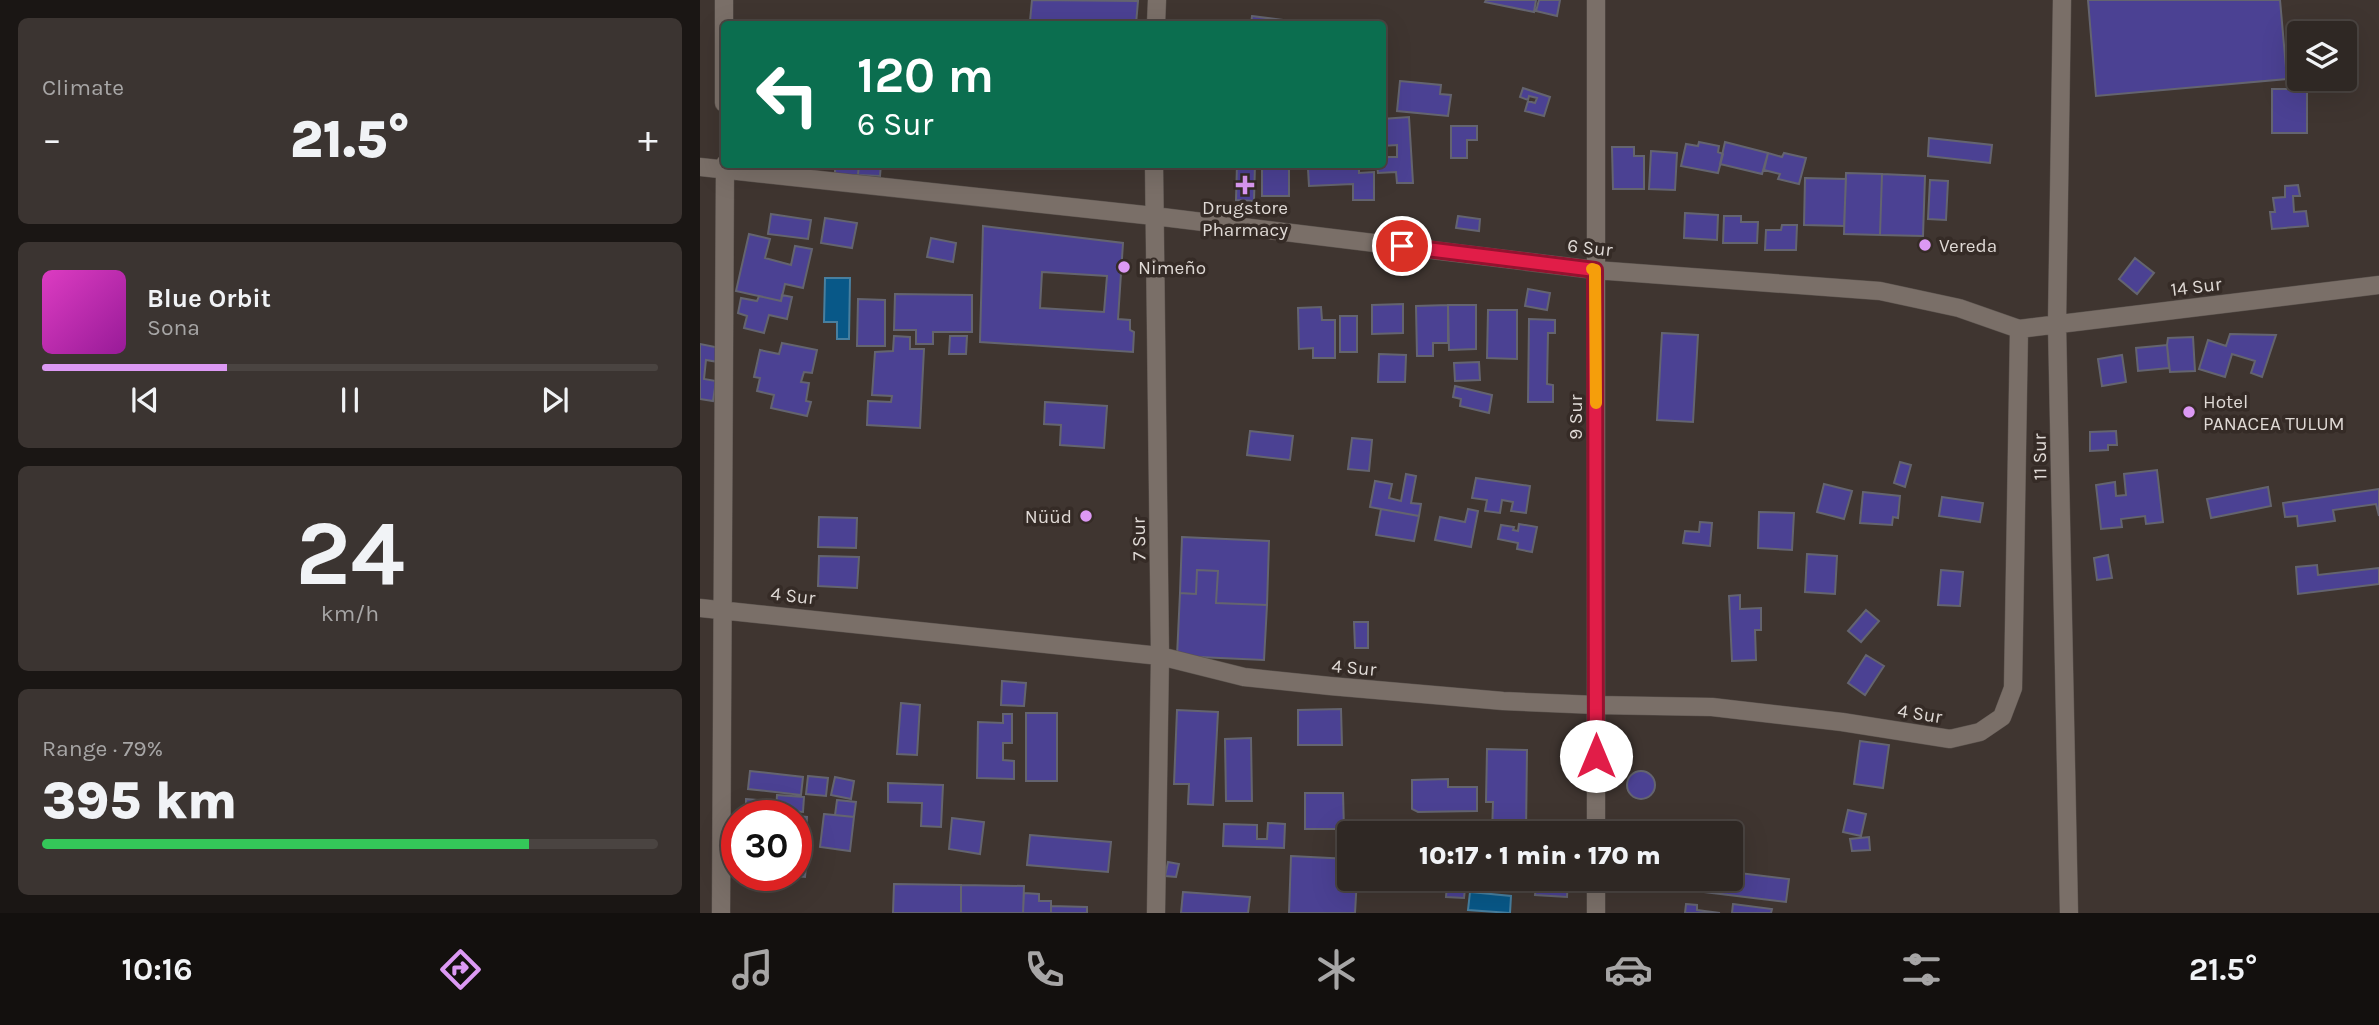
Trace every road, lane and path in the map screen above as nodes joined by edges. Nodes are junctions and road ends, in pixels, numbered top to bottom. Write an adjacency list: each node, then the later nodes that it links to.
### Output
1 (724, 0): 5 (street)
2 (1157, 0): 6 (street)
3 (1596, 0): 13 (street, 9 Sur)
4 (2062, 0): 15 (street, 11 Sur)
5 (724, 21)
6 (1156, 21)
7 (700, 167): 8 (street, 6 Sur)
8 (721, 167)
9 (725, 168): 18 (street)
10 (734, 168): 12 (street, 6 Sur)
11 (1154, 168): 12 (street, 7 Sur)
12 (1154, 216): 13 (street, 6 Sur); 19 (street, 7 Sur)
13 (1595, 270): 16 (street, 6 Sur); 20 (street, 9 Sur)
14 (2379, 285): 15 (street, 14 Sur)
15 (2057, 324): 16 (street, 14 Sur); 26 (street, 11 Sur)
16 (2019, 329): 20 (street, 4 Sur)
17 (700, 608): 18 (street, 4 Sur)
18 (722, 609): 19 (street, 4 Sur); 23 (street)
19 (1160, 656): 20 (street, 4 Sur); 24 (street, 7 Sur)
20 (1596, 705): 21 (street, 9 Sur)
21 (1596, 821)
22 (1596, 891): 25 (street)
23 (721, 913)
24 (1156, 913)
25 (1596, 913)
26 (2069, 913)

